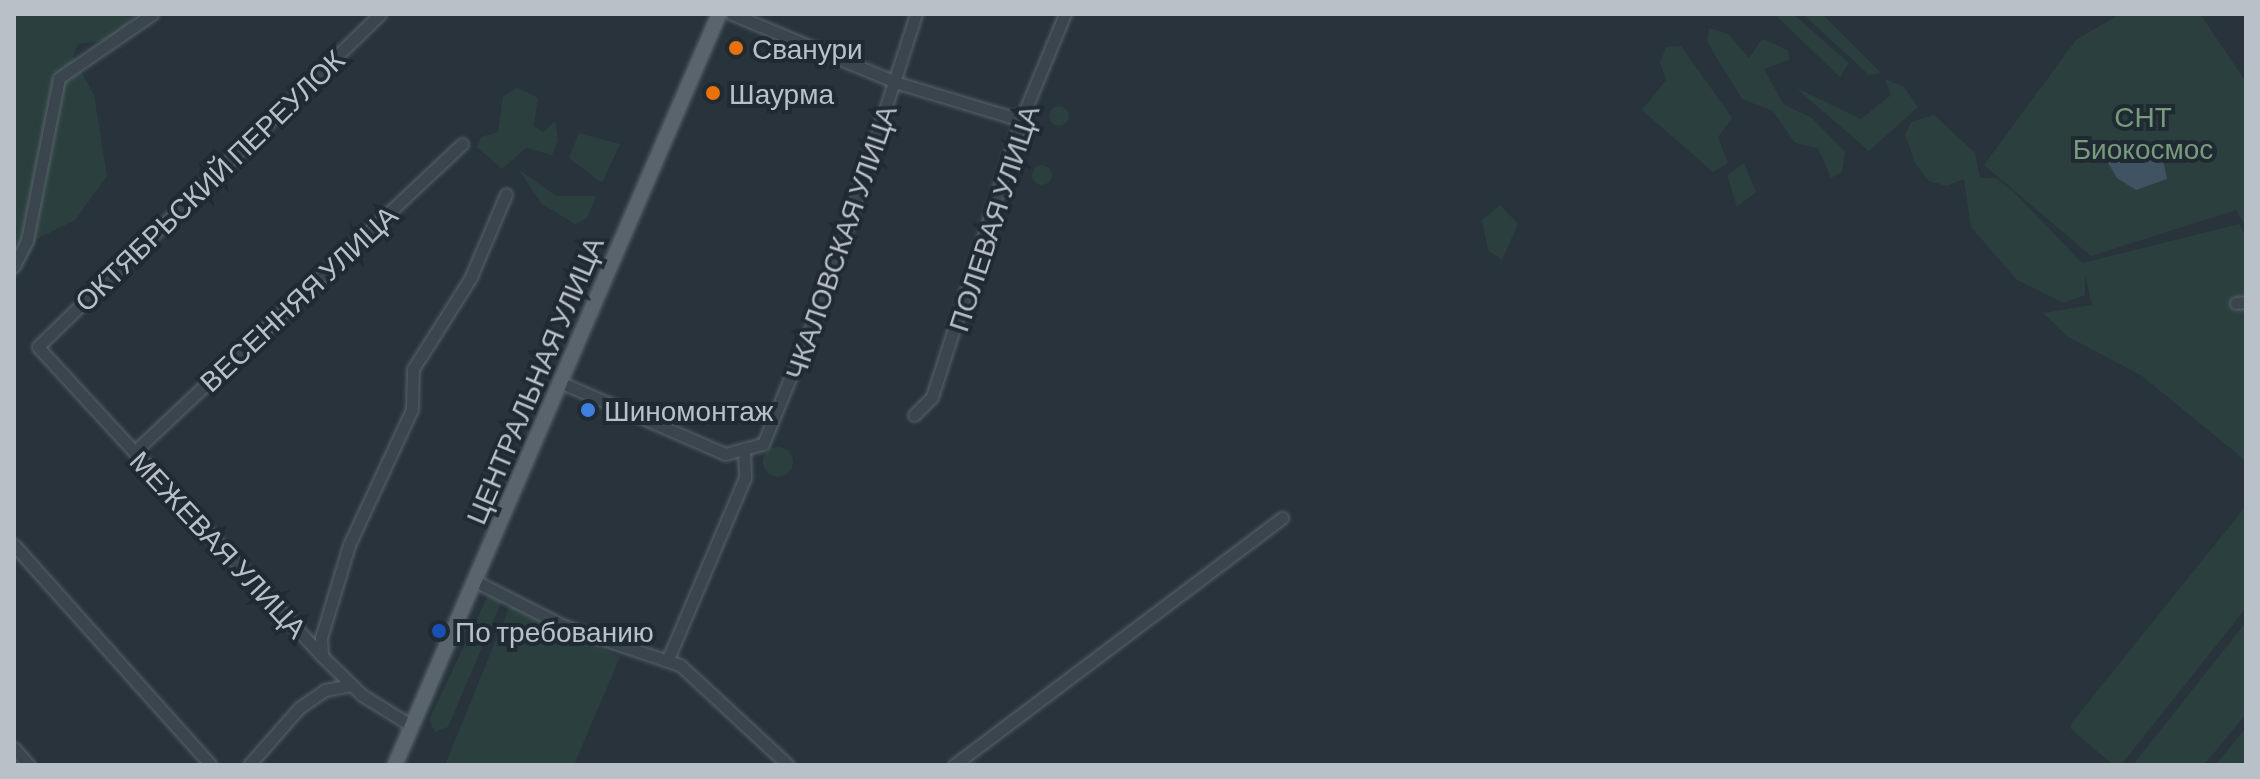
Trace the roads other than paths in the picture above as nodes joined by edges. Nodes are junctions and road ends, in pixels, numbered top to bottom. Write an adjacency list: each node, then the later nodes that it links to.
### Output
1 (152, 14): 11 (street)
2 (380, 14): 12 (street, ОКТЯБРЬСКИЙ ПЕРЕУЛОК)
3 (719, 14): 13 (main road, ЦЕНТРАЛЬНАЯ УЛИЦА)
4 (732, 14): 7 (street)
5 (916, 14): 7 (street, ЧКАЛОВСКАЯ УЛИЦА)
6 (1065, 14): 8 (street, ПОЛЕВАЯ УЛИЦА)
7 (895, 82): 8 (street); 16 (street, ЧКАЛОВСКАЯ УЛИЦА)
8 (1021, 120): 14 (street, ПОЛЕВАЯ УЛИЦА)
9 (462, 144): 15 (street, ВЕСЕННЯЯ УЛИЦА)
10 (506, 194): 20 (street)
11 (14, 266)
12 (38, 347): 15 (street, МЕЖЕВАЯ УЛИЦА)
13 (562, 383): 16 (street); 19 (main road, ЦЕНТРАЛЬНАЯ УЛИЦА)
14 (914, 415)
15 (134, 452): 20 (street, МЕЖЕВАЯ УЛИЦА)
16 (744, 455): 21 (street)
17 (1282, 518): 30 (street)
18 (14, 545): 26 (street)
19 (475, 581): 21 (street); 23 (main road, ЦЕНТРАЛЬНАЯ УЛИЦА)
20 (322, 656): 22 (street, МЕЖЕВАЯ УЛИЦА)
21 (668, 659): 29 (street)
22 (351, 685): 23 (street, МЕЖЕВАЯ УЛИЦА); 27 (street)
23 (412, 726): 28 (main road, ЦЕНТРАЛЬНАЯ УЛИЦА)
24 (14, 748): 25 (street)
25 (29, 765)
26 (211, 765)
27 (249, 765)
28 (395, 765)
29 (788, 765)
30 (954, 765)

